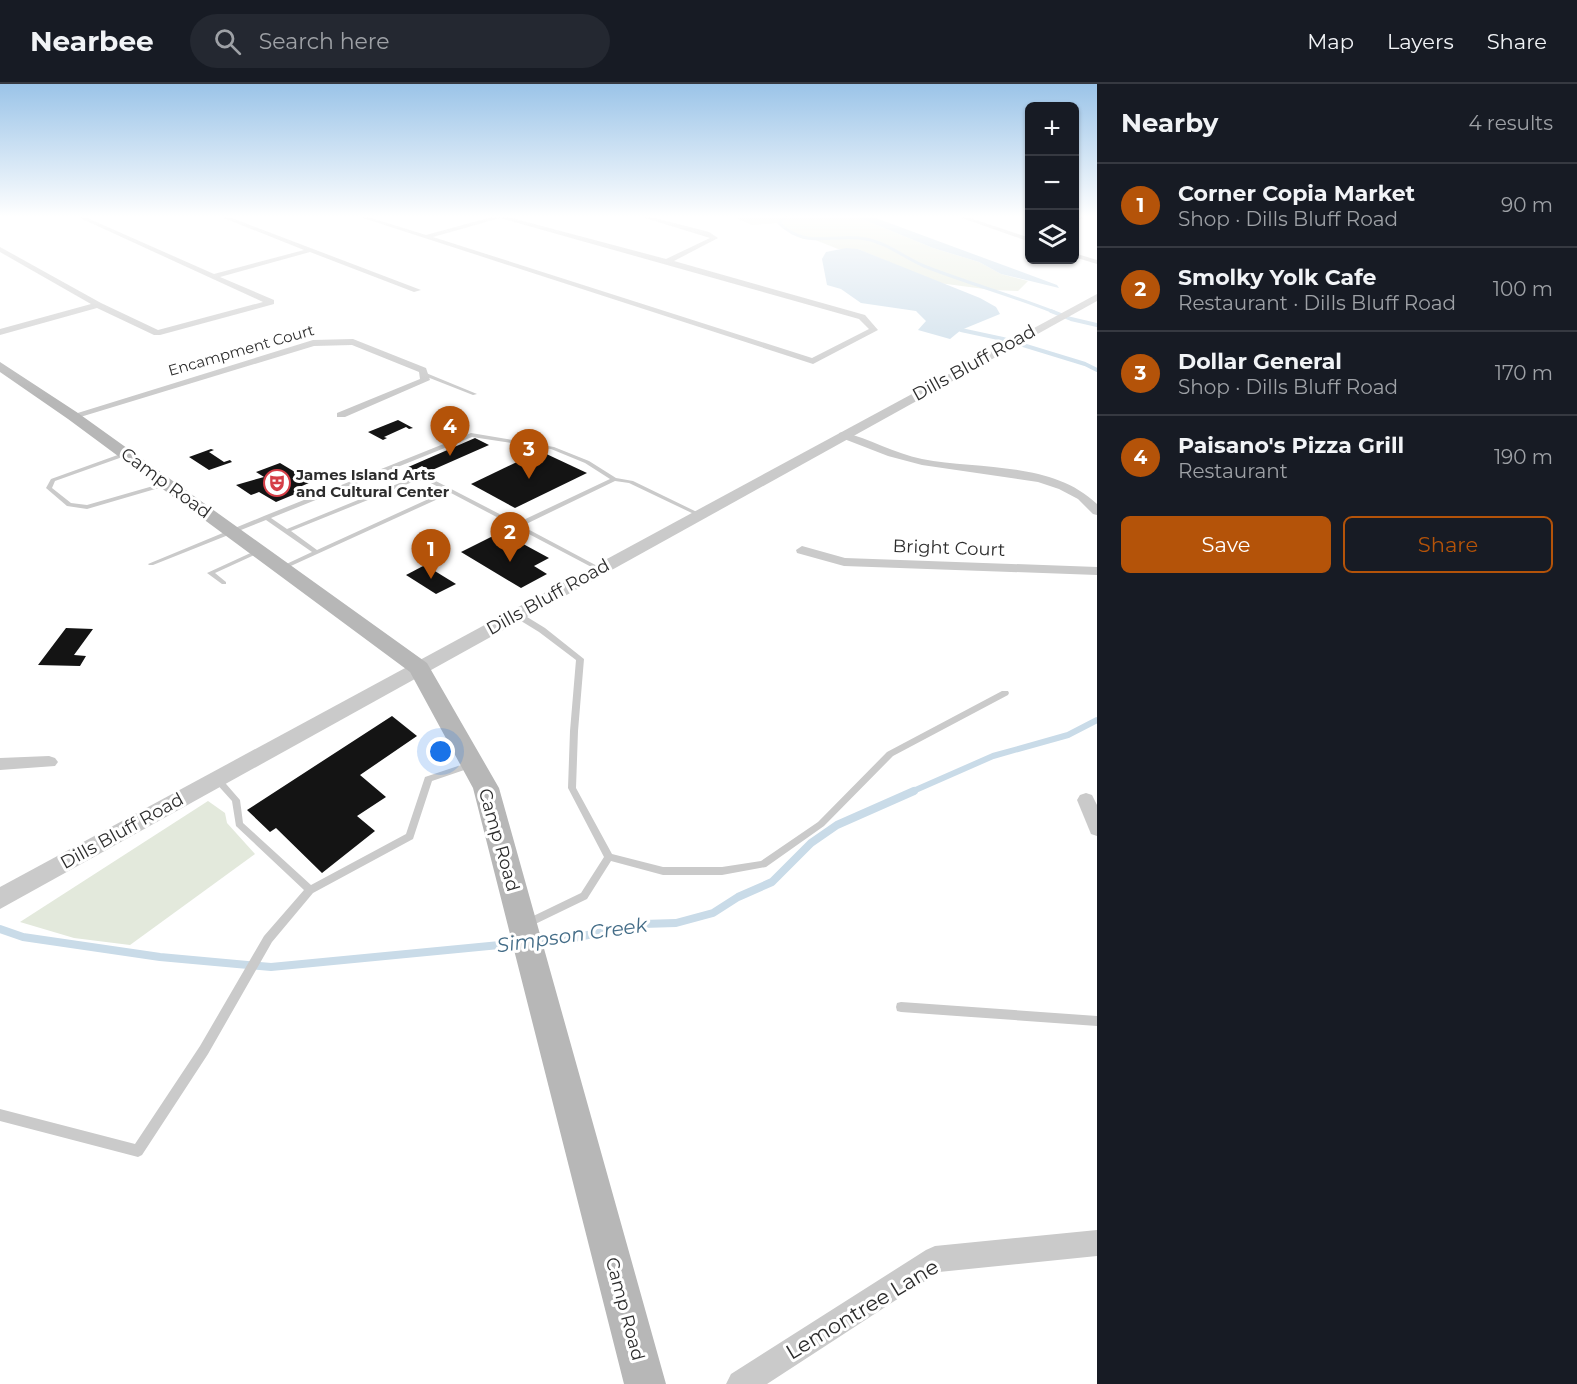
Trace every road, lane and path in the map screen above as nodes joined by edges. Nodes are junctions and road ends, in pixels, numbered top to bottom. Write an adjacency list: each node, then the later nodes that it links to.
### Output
1 (50, 278): 8 (street)
2 (218, 278): 8 (street)
3 (384, 278): 6 (street)
4 (553, 278): 5 (street)
5 (725, 278)
6 (417, 290)
7 (1097, 297): 15 (street, Dills Bluff Road)
8 (98, 305): 9 (street)
9 (0, 332)
10 (0, 366): 13 (main road, Camp Road)
11 (424, 374): 12 (lane); 13 (street, Encampment Court); 14 (street)
12 (475, 394)
13 (73, 416): 16 (main road, Camp Road)
14 (341, 416)
15 (843, 435): 20 (street); 21 (street, Dills Bluff Road)
16 (126, 454): 18 (main road, Camp Road); 18 (lane)
17 (614, 479): 21 (lane); 22 (lane); 23 (lane)
18 (167, 484): 24 (main road, Camp Road)
19 (451, 491): 23 (lane); 25 (lane); 28 (lane)
20 (1097, 511)
21 (698, 514): 31 (street, Dills Bluff Road)
22 (266, 518): 24 (lane); 25 (lane)
23 (517, 526): 31 (lane)
24 (232, 531): 27 (main road, Camp Road); 29 (lane)
25 (286, 531): 28 (lane)
26 (802, 550): 32 (street, Bright Court)
27 (259, 551): 30 (main road, Camp Road); 33 (lane)
28 (316, 552): 30 (lane)
29 (151, 564)
30 (282, 568): 35 (main road, Camp Road)
31 (599, 569): 34 (street, Dills Bluff Road)
32 (1097, 571)
33 (224, 584)
34 (516, 614): 35 (street, Dills Bluff Road); 43 (lane)
35 (419, 668): 39 (main road, Camp Road); 40 (street, Dills Bluff Road)
36 (1005, 693): 43 (lane)
37 (49, 762): 38 (street)
38 (0, 764)
39 (473, 764): 44 (lane); 46 (main road, Camp Road)
40 (217, 779): 44 (lane); 45 (street, Dills Bluff Road)
41 (1086, 800): 42 (street)
42 (1097, 829)
43 (609, 857): 46 (lane)
44 (310, 890): 49 (lane)
45 (0, 899)
46 (523, 926): 51 (main road, Camp Road)
47 (901, 1007): 48 (lane)
48 (1097, 1021)
49 (0, 1115)
50 (1097, 1243): 52 (street, Lemontree Lane)
51 (645, 1384)
52 (741, 1384)

